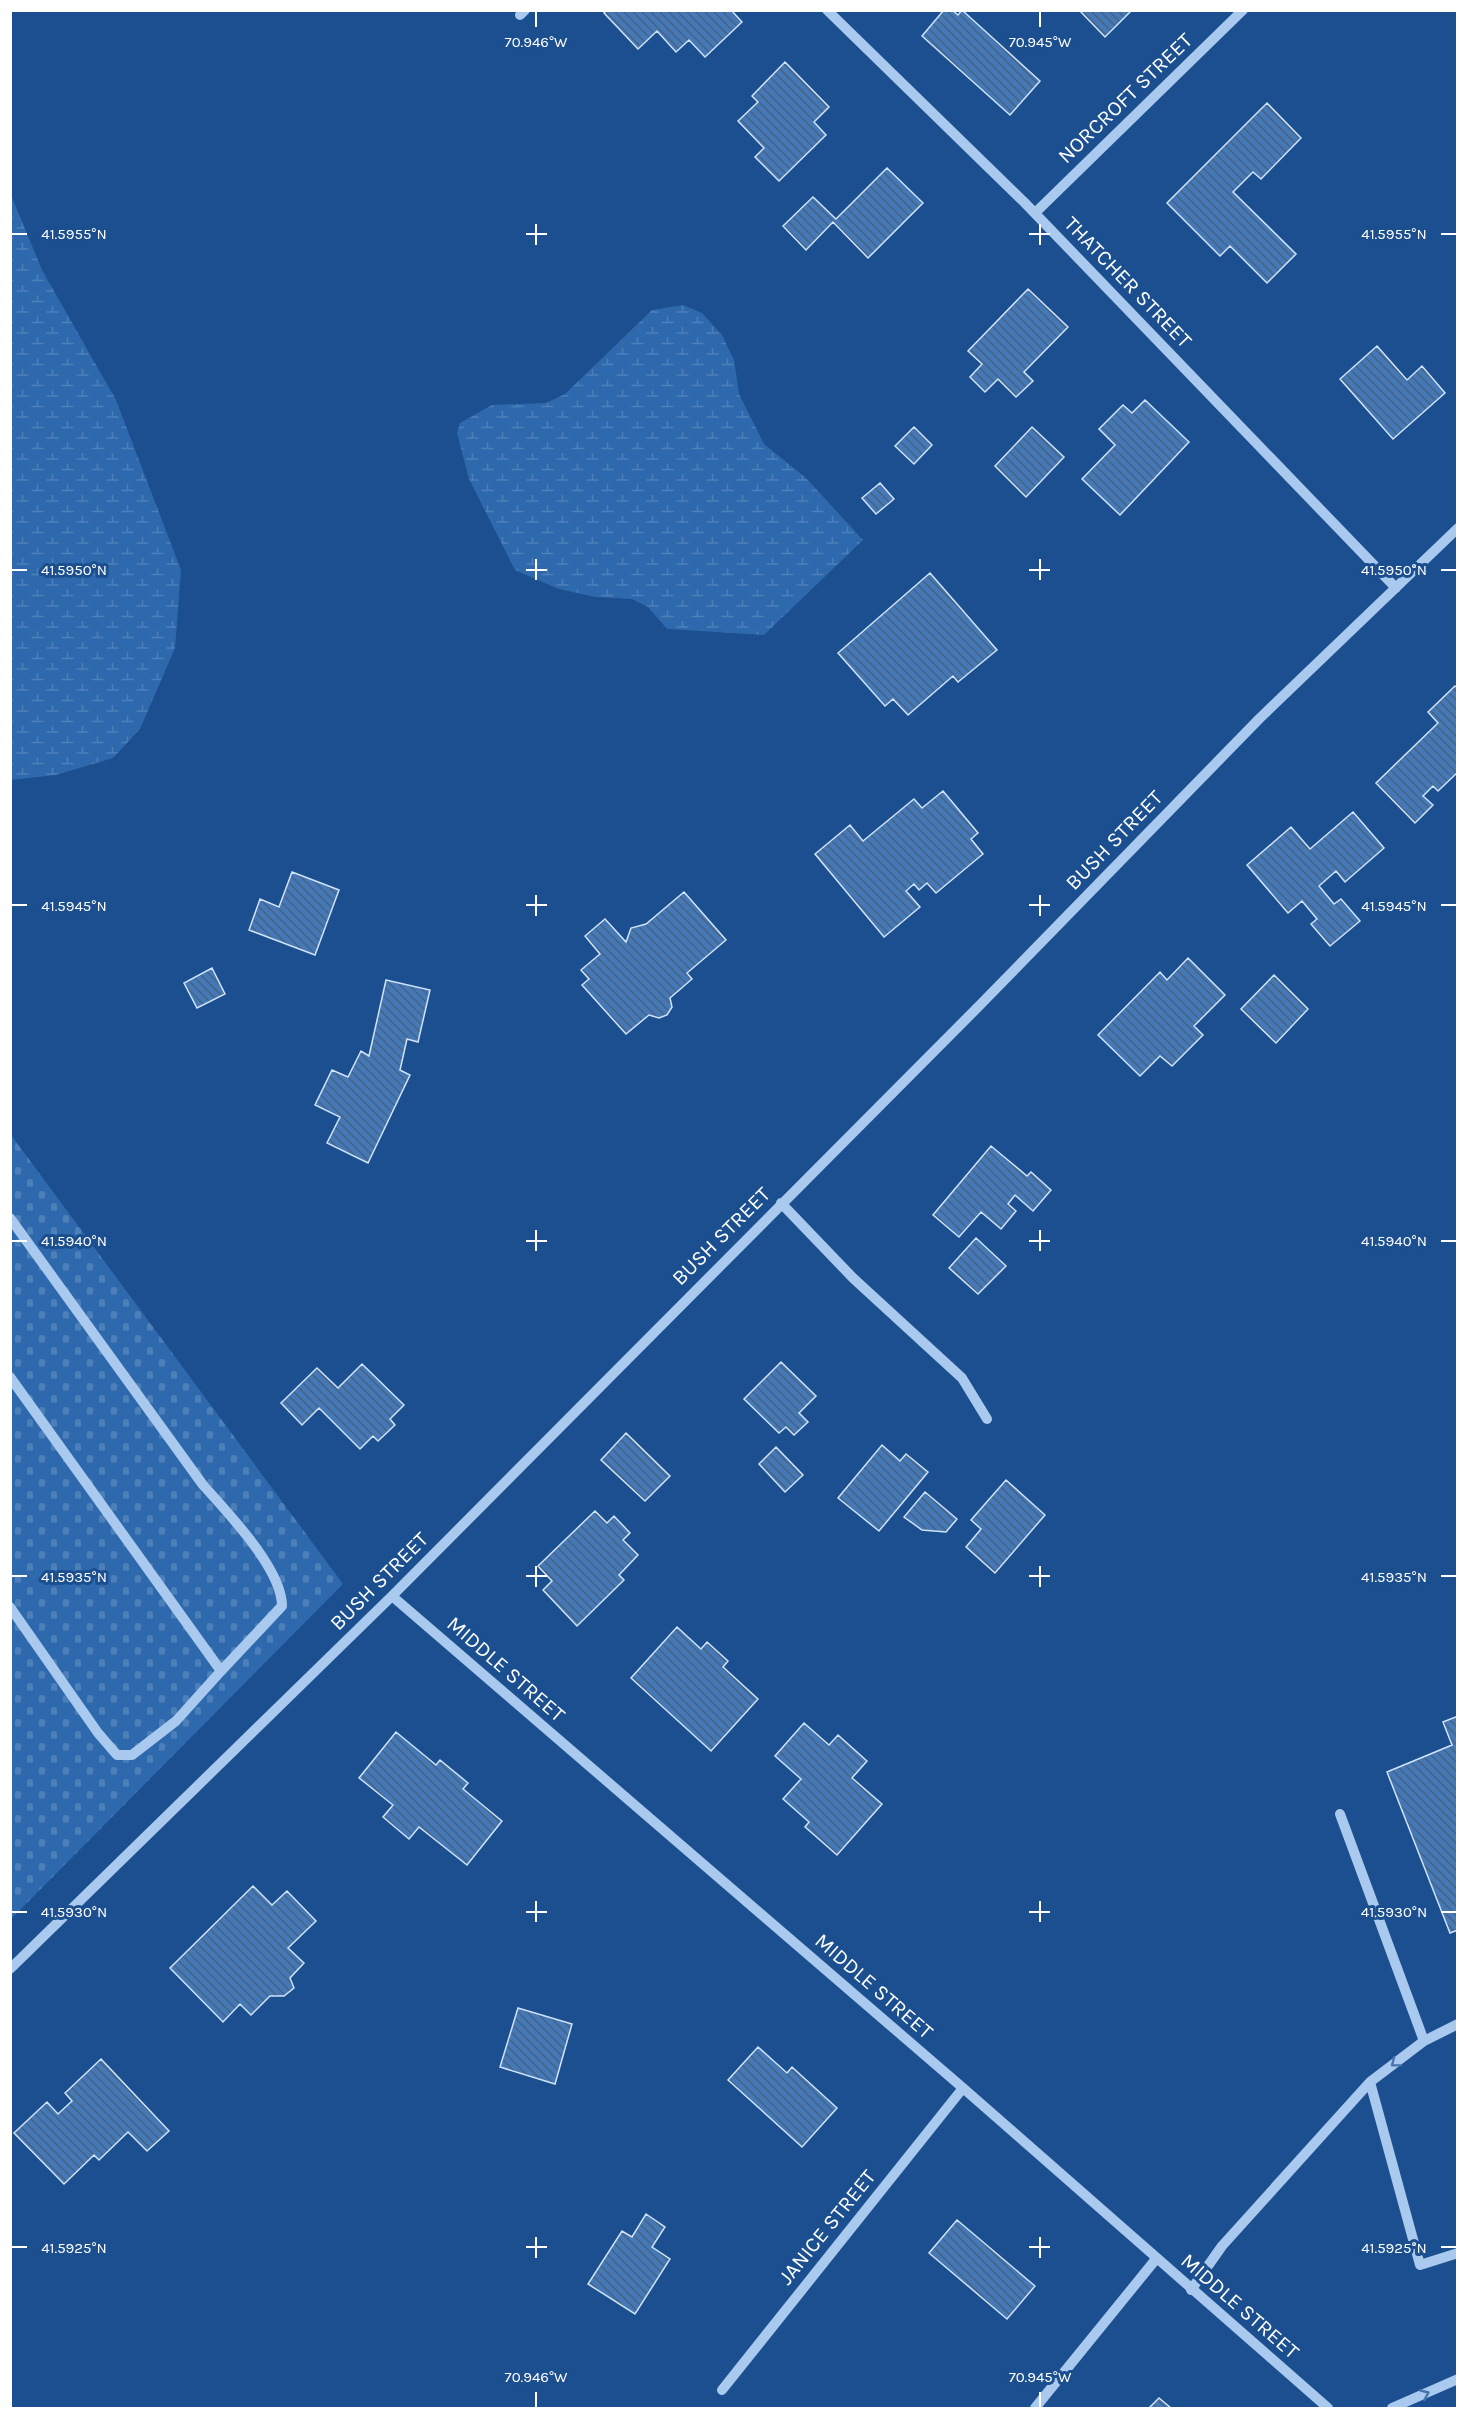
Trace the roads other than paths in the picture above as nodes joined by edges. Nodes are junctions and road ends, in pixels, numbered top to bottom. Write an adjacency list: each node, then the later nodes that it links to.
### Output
1 (827, 10): 3 (street, THATCHER STREET)
2 (1243, 10): 3 (street, NORCROFT STREET)
3 (1035, 213): 5 (street, THATCHER STREET)
4 (1458, 528): 5 (street, BUSH STREET)
5 (1396, 588): 6 (street, BUSH STREET)
6 (782, 1203): 9 (street); 10 (street, BUSH STREET)
7 (10, 1218): 12 (street)
8 (10, 1377): 12 (street)
9 (987, 1419)
10 (392, 1596): 14 (street, BUSH STREET); 18 (street, MIDDLE STREET)
11 (10, 1607): 12 (street)
12 (221, 1671)
13 (1340, 1814): 16 (street)
14 (10, 1969)
15 (1458, 2024): 16 (street)
16 (1424, 2041): 17 (street, one-way to 17)
17 (1370, 2082): 19 (street); 21 (street)
18 (963, 2088): 20 (street, MIDDLE STREET); 23 (street, JANICE STREET)
19 (1458, 2253)
20 (1156, 2259): 21 (street, MIDDLE STREET); 24 (street)
21 (1191, 2290): 25 (street, MIDDLE STREET)
22 (1458, 2379): 26 (street, one-way to 22)
23 (722, 2390)
24 (1035, 2409)
25 (1328, 2409)
26 (1392, 2409)

